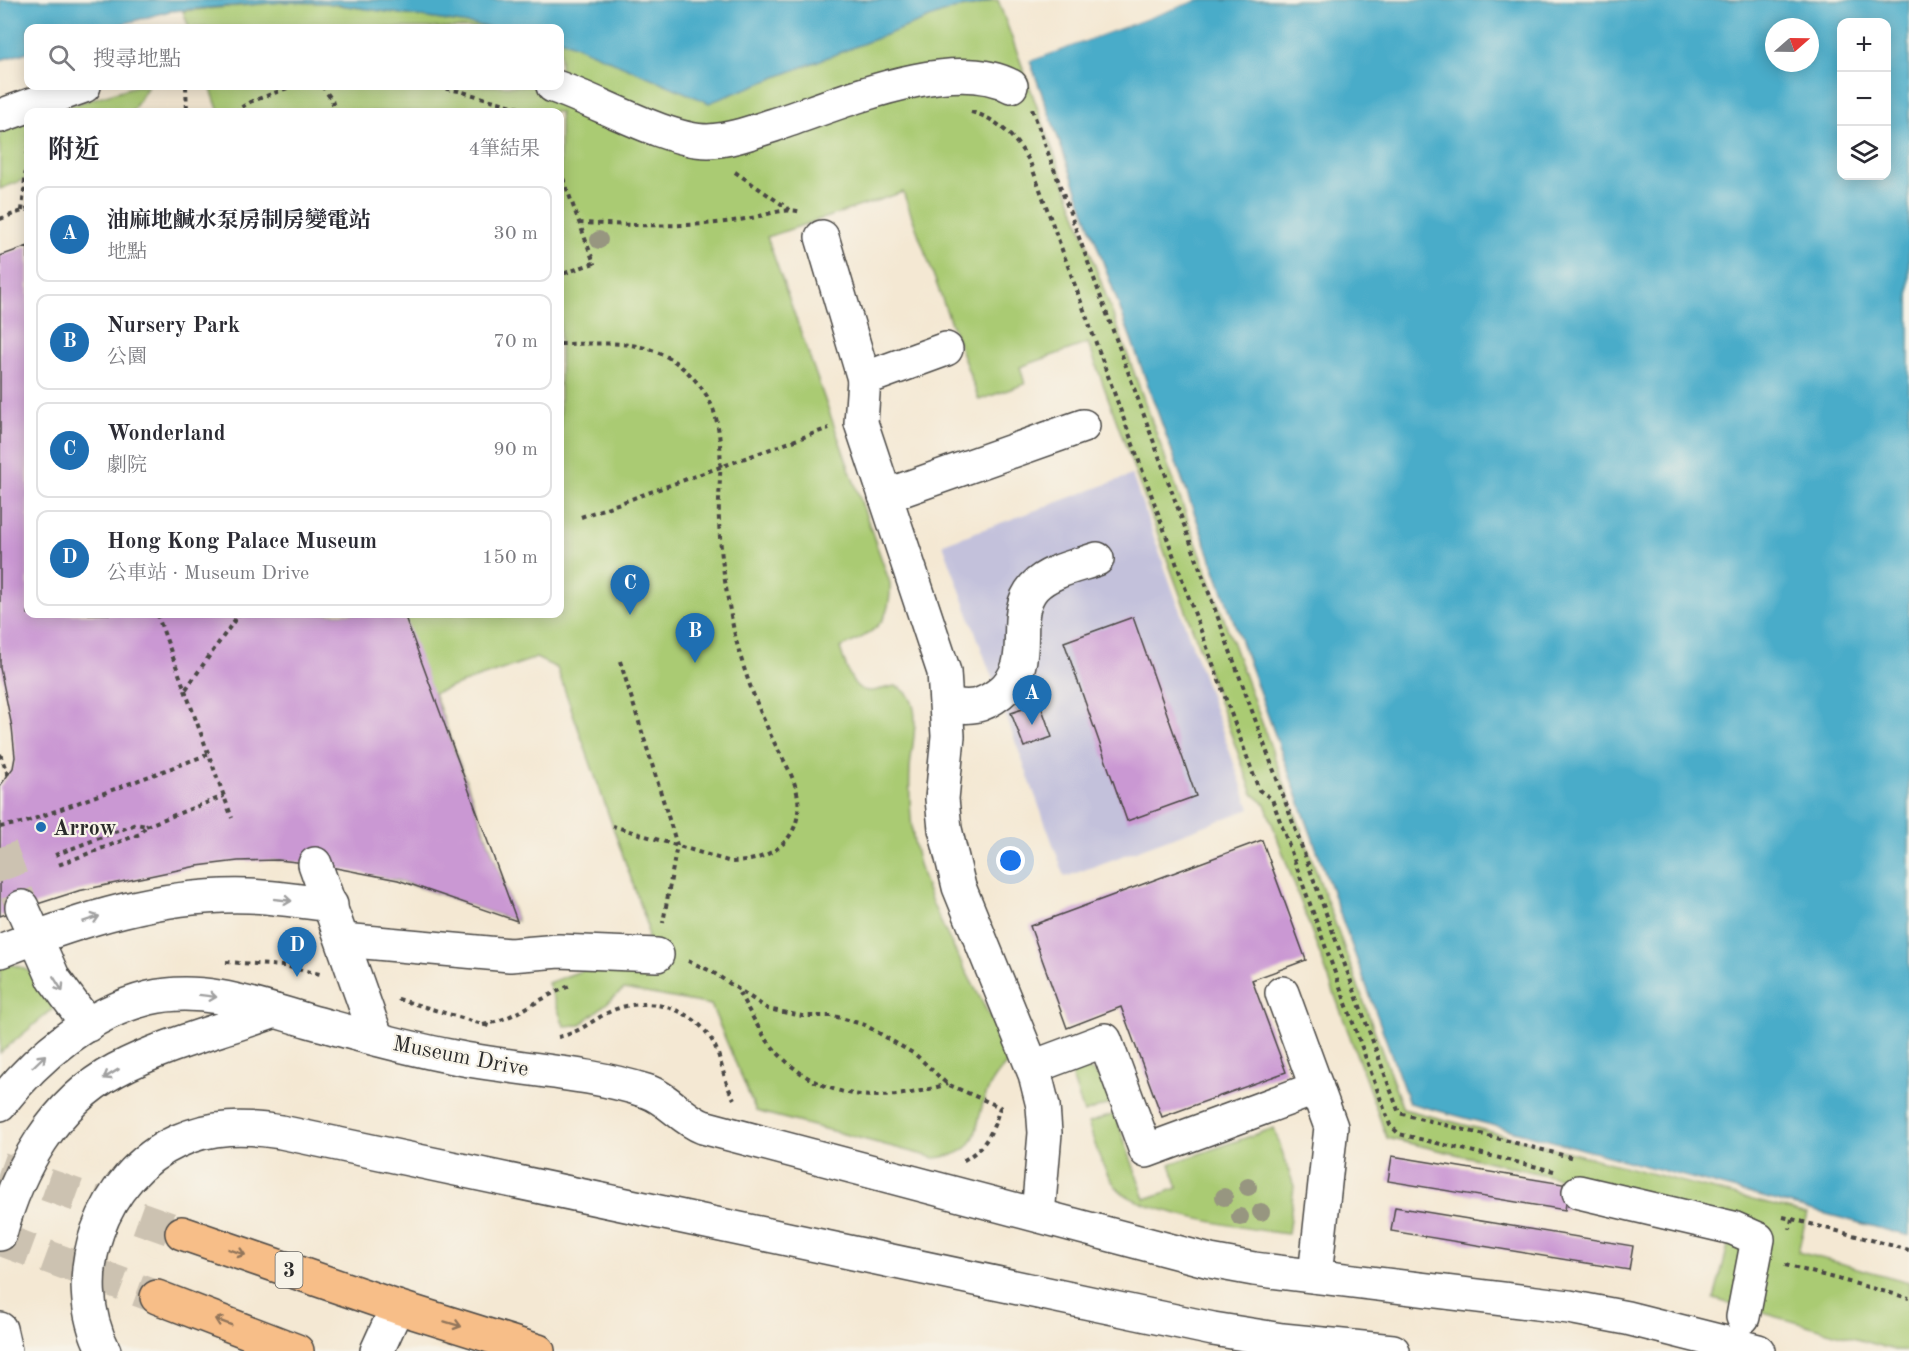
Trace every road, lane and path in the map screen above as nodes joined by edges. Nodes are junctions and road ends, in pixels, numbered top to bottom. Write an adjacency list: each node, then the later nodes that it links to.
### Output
1 (1011, 86): 7 (street); 66 (path)
2 (73, 90): 12 (street)
3 (186, 90): 8 (path)
4 (282, 90): 9 (path)
5 (325, 90): 10 (path)
6 (448, 90): 11 (path)
7 (563, 90)
8 (187, 108)
9 (240, 108)
10 (334, 108)
11 (521, 108)
12 (0, 116)
13 (733, 171): 16 (path)
14 (564, 181): 19 (path)
15 (24, 190): 17 (path)
16 (791, 210): 19 (path); 20 (path)
17 (22, 211): 18 (path)
18 (0, 219)
19 (579, 223): 21 (path)
20 (822, 237): 24 (street)
21 (564, 273)
22 (564, 344): 27 (path)
23 (946, 349): 24 (street)
24 (864, 379): 25 (street)
25 (861, 417): 27 (path); 28 (street)
26 (1083, 426): 28 (street)
27 (720, 467): 29 (path); 44 (path)
28 (885, 496): 35 (street)
29 (581, 517)
30 (1097, 559): 35 (street)
31 (159, 618): 34 (path)
32 (235, 618): 34 (path)
33 (620, 661): 44 (path)
34 (185, 689): 37 (path)
35 (948, 704): 61 (street)
36 (0, 754): 38 (path)
37 (209, 754): 39 (path); 43 (path)
38 (8, 775)
39 (224, 796): 40 (path); 41 (path)
40 (232, 819)
41 (146, 826): 45 (path); 47 (path)
42 (613, 826): 44 (path)
43 (0, 827)
44 (677, 845): 53 (path)
45 (55, 855)
46 (315, 864): 48 (street)
47 (58, 866)
48 (331, 905): 50 (street, one-way to 48); 51 (street)
49 (22, 907): 50 (street)
50 (36, 939): 52 (street); 59 (street, one-way to 59)
51 (343, 940): 53 (street); 60 (street)
52 (0, 951)
53 (657, 955): 55 (path)
54 (574, 985): 58 (path)
55 (738, 991): 62 (path); 62 (path)
56 (1282, 993): 63 (street)
57 (275, 1011): 59 (street, Museum Drive, one-way to 57); 60 (street, Museum Drive); 72 (street, one-way to 72)
58 (483, 1024)
59 (88, 1025): 65 (street, Museum Drive, one-way to 59)
60 (377, 1039): 67 (street, Museum Drive)
61 (1033, 1067): 63 (street); 67 (street)
62 (947, 1084): 64 (path)
63 (1317, 1088): 77 (street)
64 (983, 1102)
65 (0, 1104)
66 (1582, 1177): 81 (street)
67 (1038, 1215): 77 (street)
68 (1781, 1217): 69 (path)
69 (1792, 1219): 70 (path); 73 (path)
70 (1790, 1231)
71 (182, 1233): 80 (highway, 3, one-way to 80)
72 (0, 1234)
73 (1909, 1250)
74 (1785, 1253): 75 (path)
75 (1783, 1265): 76 (path); 79 (path)
76 (1781, 1275)
77 (1316, 1276): 89 (street)
78 (157, 1297): 85 (highway, one-way to 78)
79 (1909, 1298)
80 (397, 1307): 86 (street); 87 (highway, 3, one-way to 87)
81 (1743, 1317)
82 (0, 1329): 83 (street)
83 (5, 1351)
84 (104, 1351): 88 (street)
85 (297, 1351)
86 (378, 1351)
87 (538, 1351)
88 (1393, 1351)
89 (1758, 1351)

